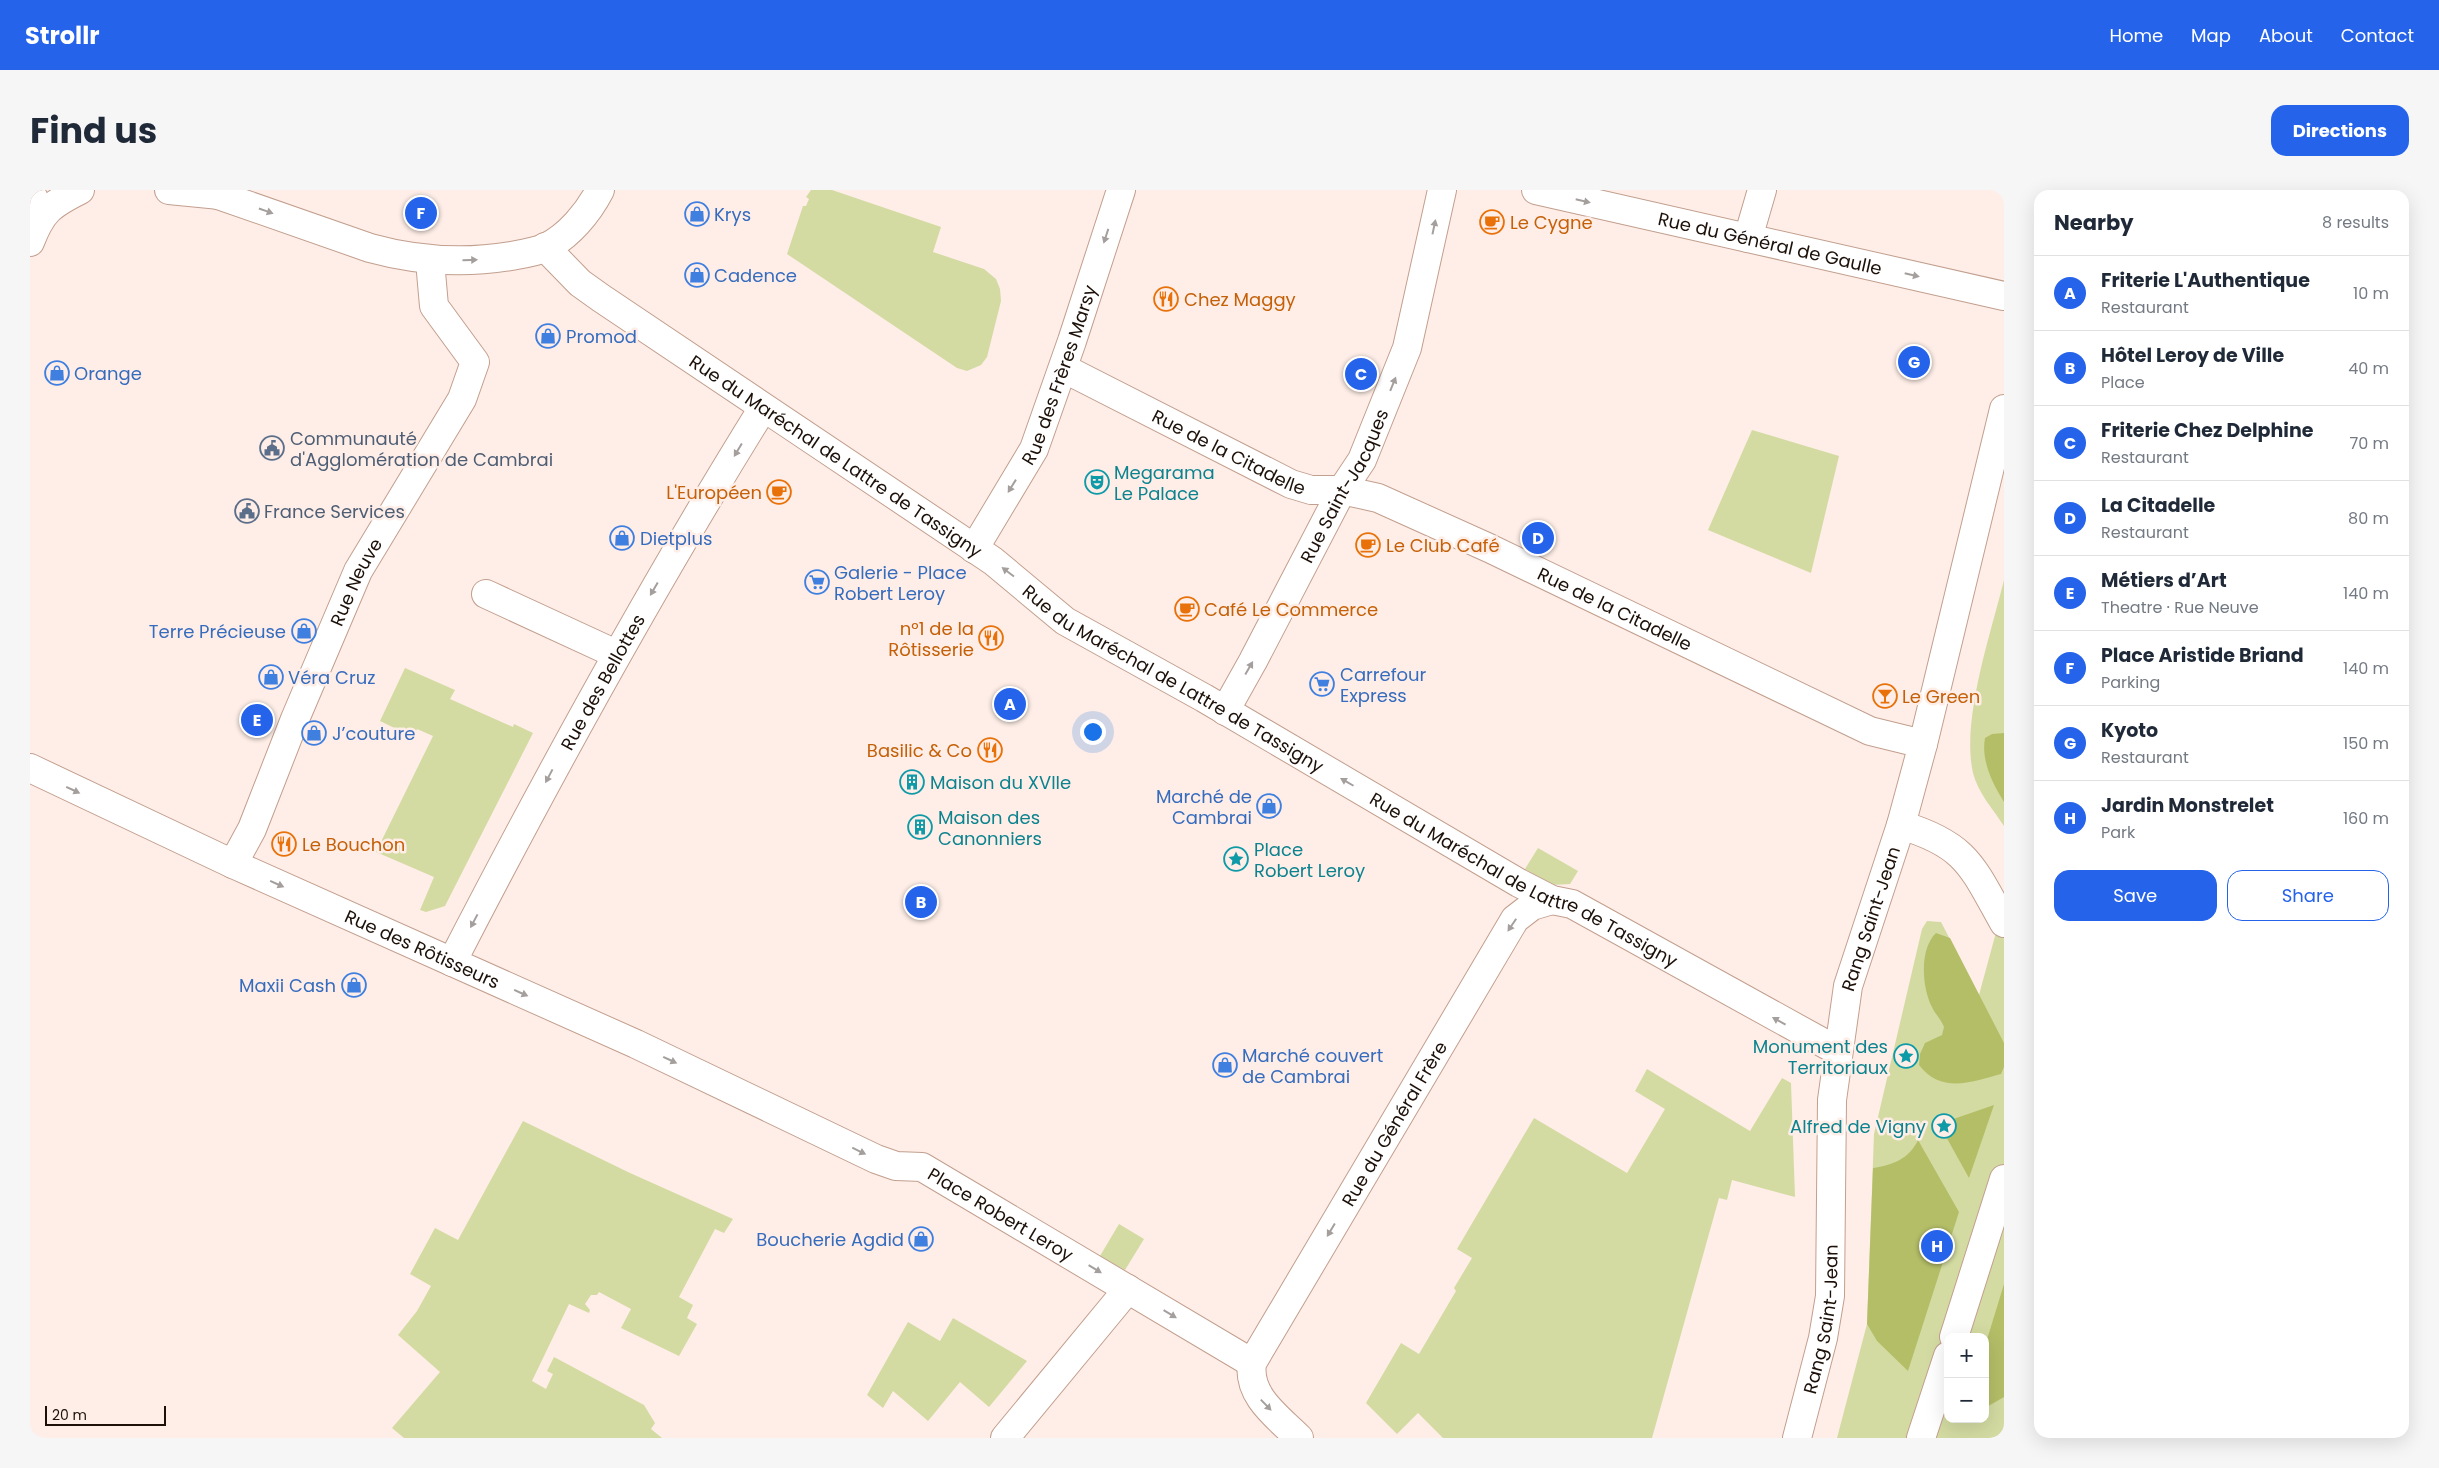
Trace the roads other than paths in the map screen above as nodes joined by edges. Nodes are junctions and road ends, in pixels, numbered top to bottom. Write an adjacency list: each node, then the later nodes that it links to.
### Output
1 (80, 190): 10 (street)
2 (169, 190): 9 (street)
3 (600, 190): 12 (street)
4 (1121, 190): 15 (street, Rue des Frères Marsy, one-way to 15)
5 (1442, 190): 18 (street, Rue Saint-Jacques, one-way to 5)
6 (1536, 190): 11 (street, Rue du Général de Gaulle, one-way to 11)
7 (1762, 190): 11 (street)
8 (30, 192): 10 (street)
9 (212, 193): 13 (street, one-way to 13)
10 (34, 232)
11 (1748, 238): 14 (street, Rue du Général de Gaulle, one-way to 14)
12 (545, 247): 13 (street, one-way to 12); 16 (street, Rue du Maréchal de Lattre de Tassigny)
13 (430, 261): 26 (street, Rue Neuve)
14 (2004, 296)
15 (1063, 368): 18 (street, Rue de la Citadelle); 19 (street, Rue des Frères Marsy, one-way to 19)
16 (763, 408): 19 (street, Rue du Maréchal de Lattre de Tassigny); 21 (street, Rue des Bellottes, one-way to 21)
17 (2004, 409): 23 (street, Rang Saint-Jean)
18 (1342, 490): 22 (street, Rue Saint-Jacques, one-way to 18); 23 (street, Rue de la Citadelle)
19 (974, 549): 22 (street, Rue du Maréchal de Lattre de Tassigny, one-way to 19)
20 (486, 594): 21 (street)
21 (616, 654): 29 (street, Rue des Bellottes, one-way to 29)
22 (1225, 710): 27 (street, Rue du Maréchal de Lattre de Tassigny, one-way to 22)
23 (1923, 744): 25 (street, Rang Saint-Jean)
24 (30, 768): 26 (street, Rue des Rôtisseurs, one-way to 26)
25 (1901, 825): 28 (street); 30 (street, Rang Saint-Jean)
26 (233, 864): 29 (street, Rue des Rôtisseurs, one-way to 29)
27 (1552, 900): 30 (street, Rue du Maréchal de Lattre de Tassigny, one-way to 27); 35 (street, Rue du Général Frère, one-way to 35)
28 (2004, 923)
29 (452, 962): 31 (street, Rue des Rôtisseurs, one-way to 31)
30 (1838, 1052): 39 (street, Rang Saint-Jean)
31 (815, 1128): 33 (street, Place Robert Leroy, one-way to 33)
32 (2004, 1179): 34 (street)
33 (1128, 1289): 35 (street, Place Robert Leroy, one-way to 35); 37 (street)
34 (1955, 1333)
35 (1252, 1363): 38 (street, one-way to 38)
36 (1944, 1368): 40 (street)
37 (1005, 1438)
38 (1298, 1438)
39 (1797, 1438)
40 (1921, 1438)

